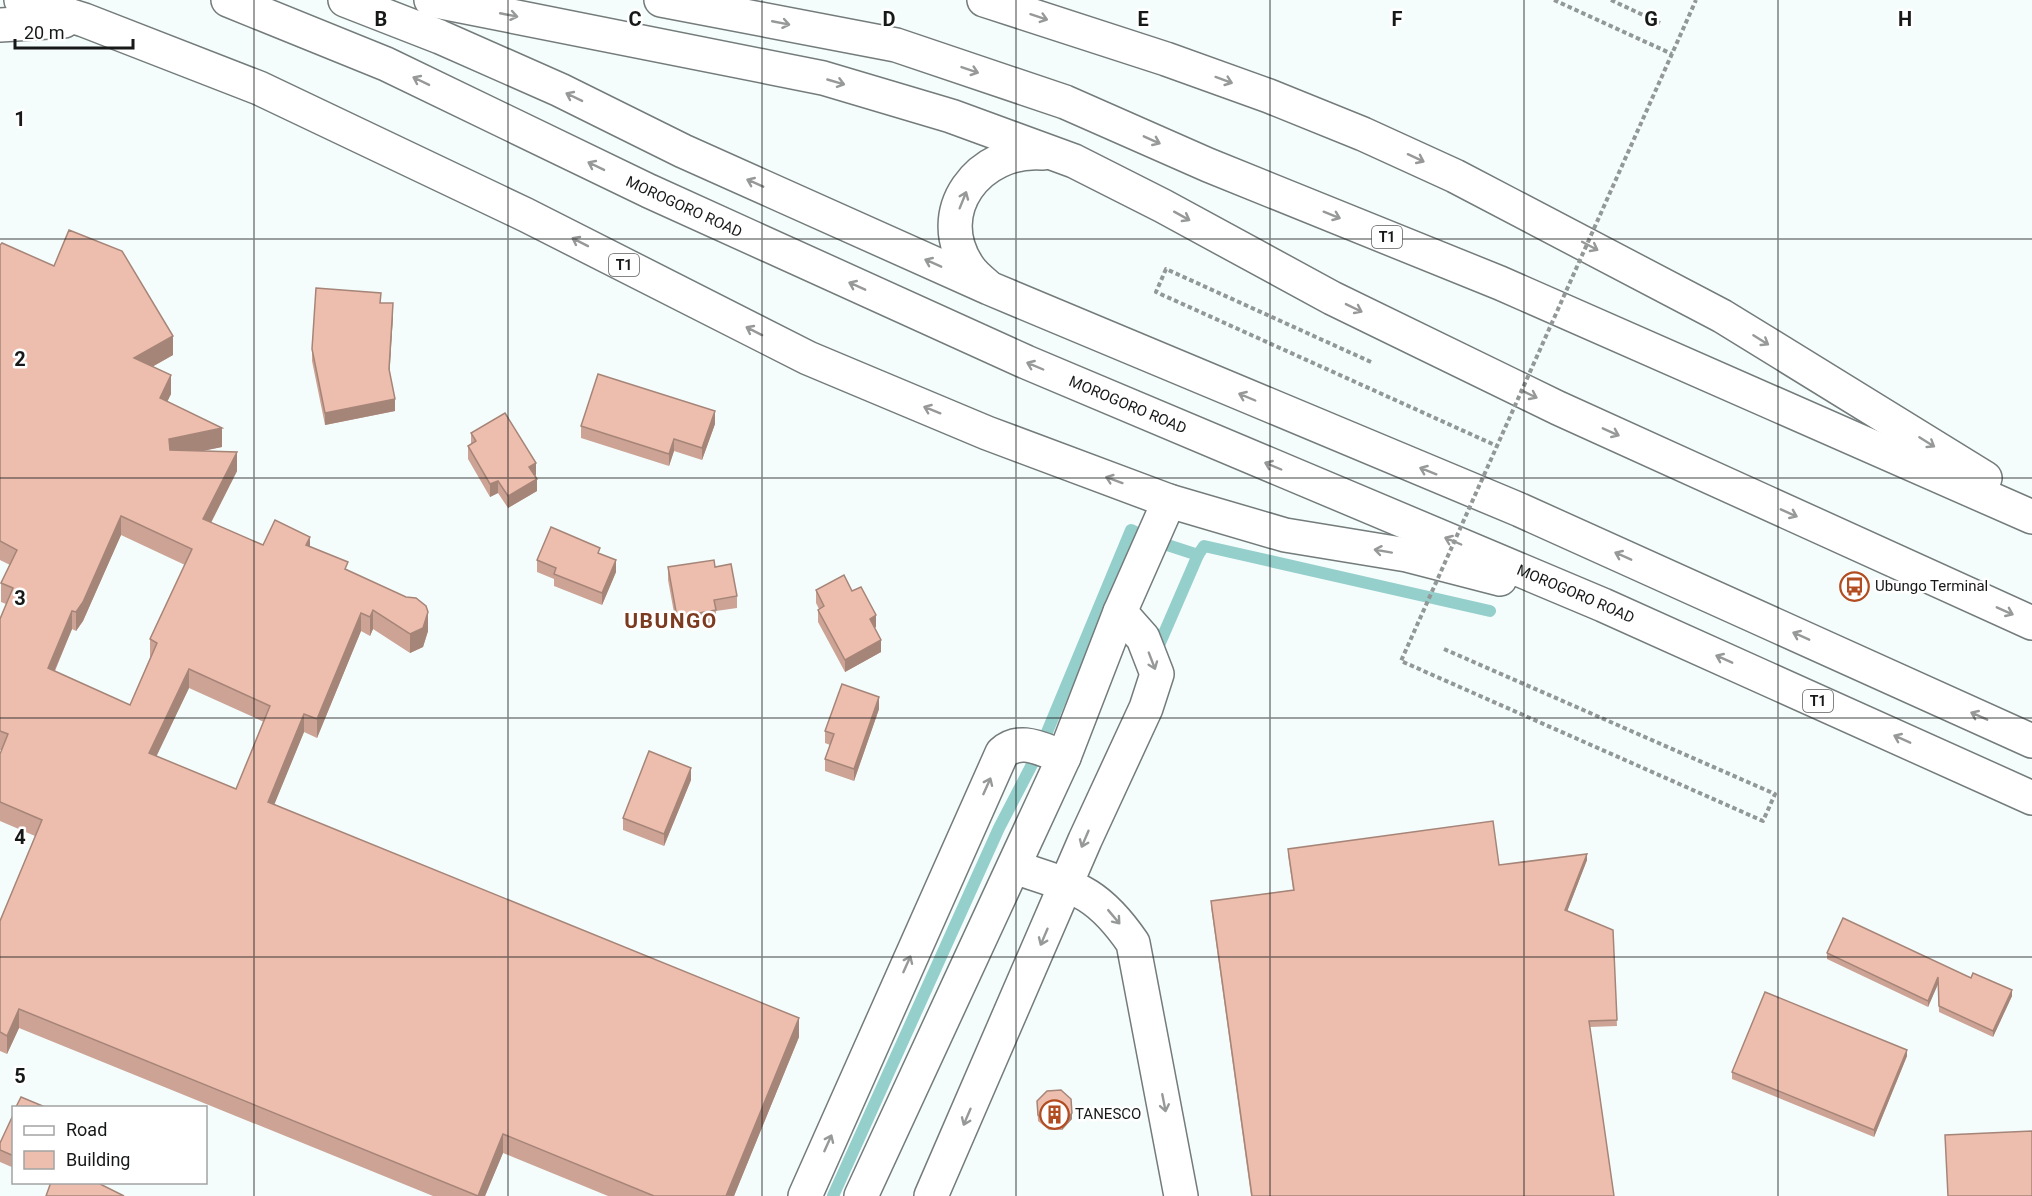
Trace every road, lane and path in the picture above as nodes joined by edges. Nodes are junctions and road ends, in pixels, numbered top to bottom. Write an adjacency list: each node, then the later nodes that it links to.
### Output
1 (21, 0): 10 (main road, T1)
2 (228, 0): 21 (main road, MOROGORO ROAD / T1, one-way to 2)
3 (345, 0): 15 (main road, one-way to 3)
4 (431, 0): 14 (main road, one-way to 14)
5 (661, 0): 20 (main road, T1, one-way to 20)
6 (984, 0): 19 (main road, one-way to 19)
7 (1554, 0): 13 (path)
8 (1611, 0): 11 (path)
9 (1696, 0): 13 (path, bridge)
10 (84, 20): 12 (main road); 18 (main road, T1, one-way to 10)
11 (1660, 22)
12 (0, 25)
13 (1672, 54): 17 (path, bridge)
14 (1074, 161): 15 (main road, one-way to 14); 23 (main road, one-way to 23)
15 (989, 288): 25 (main road, one-way to 15)
16 (1380, 366): 17 (path)
17 (1497, 446): 24 (path, bridge)
18 (1169, 501): 21 (main road, T1, one-way to 18); 22 (main road)
19 (2032, 507)
20 (2032, 517)
21 (1603, 604): 27 (main road, MOROGORO ROAD / T1, one-way to 21)
22 (1120, 612): 26 (main road); 29 (main road, one-way to 29)
23 (2032, 623)
24 (1444, 649)
25 (2032, 741)
26 (1064, 757): 28 (main road); 31 (main road, one-way to 26)
27 (2032, 798)
28 (1014, 867): 29 (main road); 30 (main road)
29 (1067, 884): 32 (main road, one-way to 32); 33 (main road, one-way to 33)
30 (868, 1194)
31 (805, 1196)
32 (931, 1196)
33 (1181, 1196)

